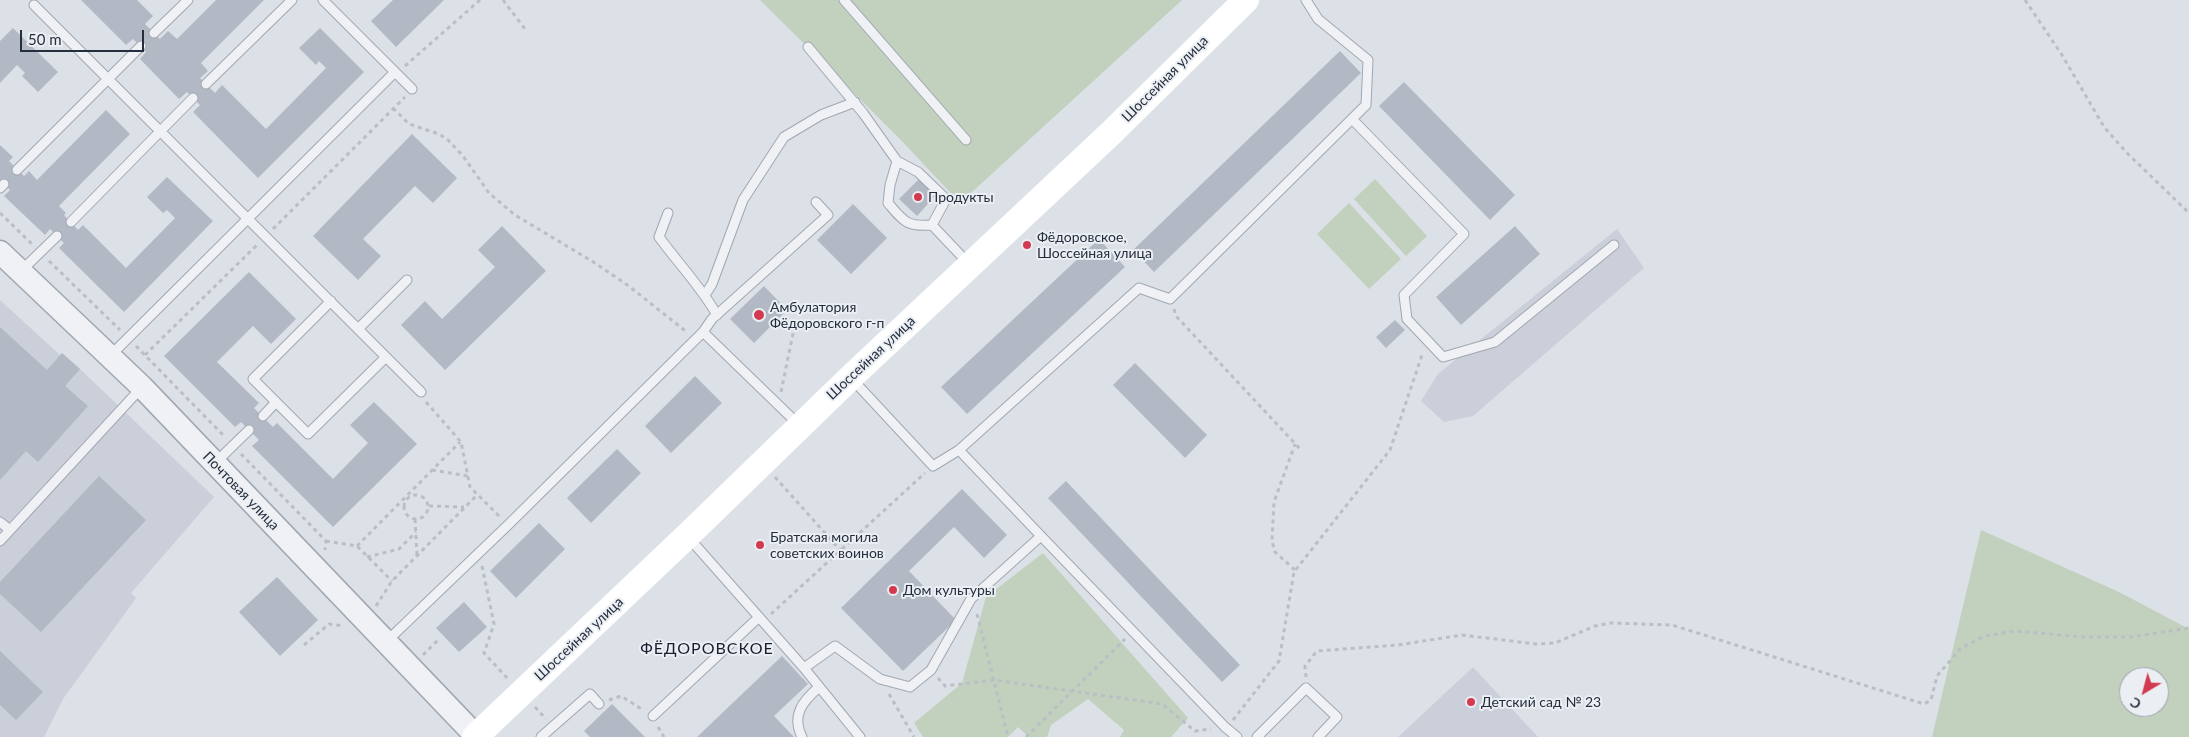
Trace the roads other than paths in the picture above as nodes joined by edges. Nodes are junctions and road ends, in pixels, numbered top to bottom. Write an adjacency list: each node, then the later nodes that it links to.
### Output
1 (188, 0): 8 (lane)
2 (292, 0): 13 (lane)
3 (323, 0): 11 (lane)
4 (844, 0): 19 (lane)
5 (1246, 0): 30 (main road, Шоссейная улица)
6 (1306, 0): 17 (lane)
7 (34, 5): 12 (lane)
8 (154, 33)
9 (141, 46): 12 (lane)
10 (808, 47): 16 (lane)
11 (395, 72): 14 (lane); 24 (lane)
12 (108, 79): 18 (lane); 21 (lane)
13 (206, 84)
14 (412, 89)
15 (193, 98): 18 (lane)
16 (855, 102): 20 (lane); 33 (lane)
17 (1352, 119): 28 (lane); 47 (lane)
18 (160, 131): 24 (lane); 25 (lane)
19 (966, 140)
20 (897, 161): 26 (lane); 26 (lane)
21 (17, 170)
22 (816, 202): 35 (lane)
23 (668, 213): 33 (lane)
24 (248, 219): 34 (lane); 38 (lane)
25 (70, 222)
26 (932, 225): 30 (lane)
27 (57, 236): 31 (lane)
28 (1614, 245)
29 (0, 252): 31 (street, Почтовая улица)
30 (971, 266): 40 (main road, Шоссейная улица)
31 (21, 271): 38 (street, Почтовая улица)
32 (407, 280): 36 (lane)
33 (706, 295): 35 (lane)
34 (331, 301): 36 (lane); 43 (lane)
35 (717, 315): 37 (lane)
36 (358, 329): 39 (lane)
37 (703, 332): 45 (lane); 55 (lane)
38 (110, 356): 41 (street, Почтовая улица)
39 (386, 357): 42 (lane); 43 (lane)
40 (851, 378): 45 (main road, Шоссейная улица); 47 (lane)
41 (142, 387): 48 (street, Почтовая улица); 50 (lane)
42 (421, 392)
43 (276, 402): 44 (lane)
44 (262, 416)
45 (800, 426): 51 (main road, Шоссейная улица)
46 (249, 430): 48 (lane)
47 (959, 450): 52 (lane)
48 (215, 463): 55 (street, Почтовая улица)
49 (0, 522): 50 (lane)
50 (10, 530): 53 (lane)
51 (687, 536): 54 (lane); 60 (main road, Шоссейная улица)
52 (1040, 536): 56 (lane); 64 (lane)
53 (0, 540)
54 (761, 620): 56 (lane); 59 (lane)
55 (386, 642): 60 (street, Почтовая улица)
56 (804, 668): 57 (lane)
57 (819, 687): 62 (lane); 63 (lane)
58 (599, 704): 61 (lane)
59 (653, 716)
60 (475, 736)
61 (541, 737)
62 (802, 737)
63 (860, 737)
64 (1237, 737)
65 (1257, 737): 66 (lane)
66 (1318, 737)

